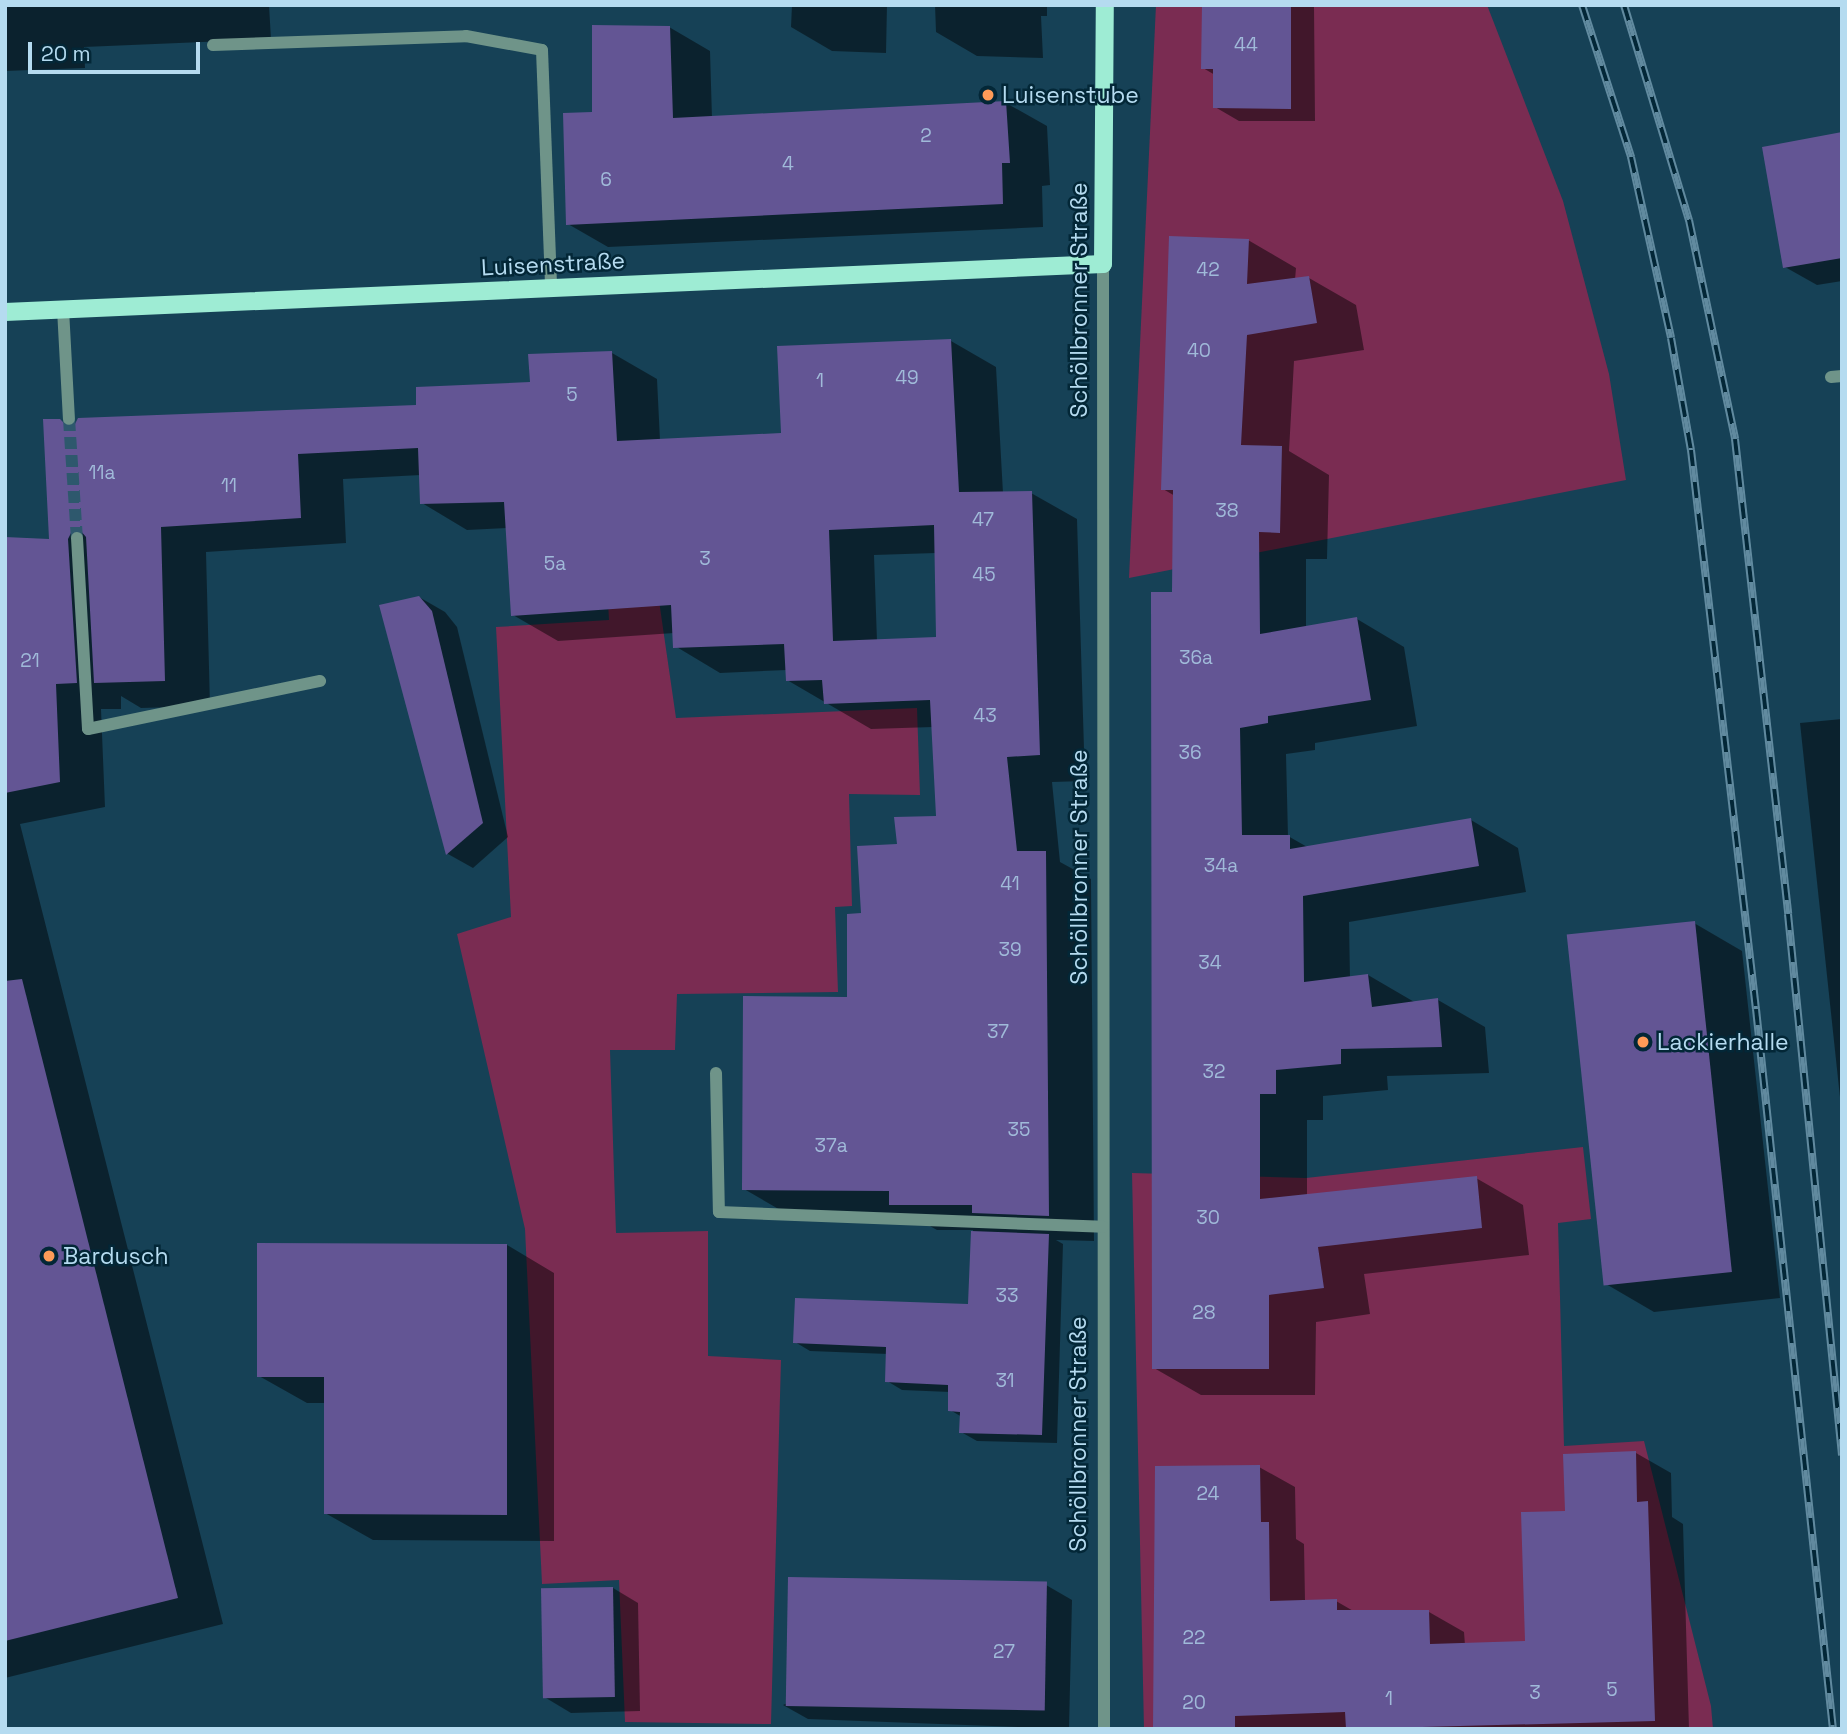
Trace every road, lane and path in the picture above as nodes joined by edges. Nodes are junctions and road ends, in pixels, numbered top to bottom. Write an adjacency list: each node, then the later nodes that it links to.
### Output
1 (1104, 5): 3 (main road, Schöllbronner Straße)
2 (213, 45): 4 (street)
3 (1103, 264): 4 (main road, Luisenstraße); 11 (street, Schöllbronner Straße)
4 (551, 289): 5 (main road, Luisenstraße)
5 (63, 309): 6 (main road, Luisenstraße); 7 (street)
6 (5, 312)
7 (69, 418)
8 (76, 538): 9 (street)
9 (320, 681)
10 (716, 1073): 11 (street)
11 (1103, 1227): 12 (street, Schöllbronner Straße)
12 (1104, 1729)

